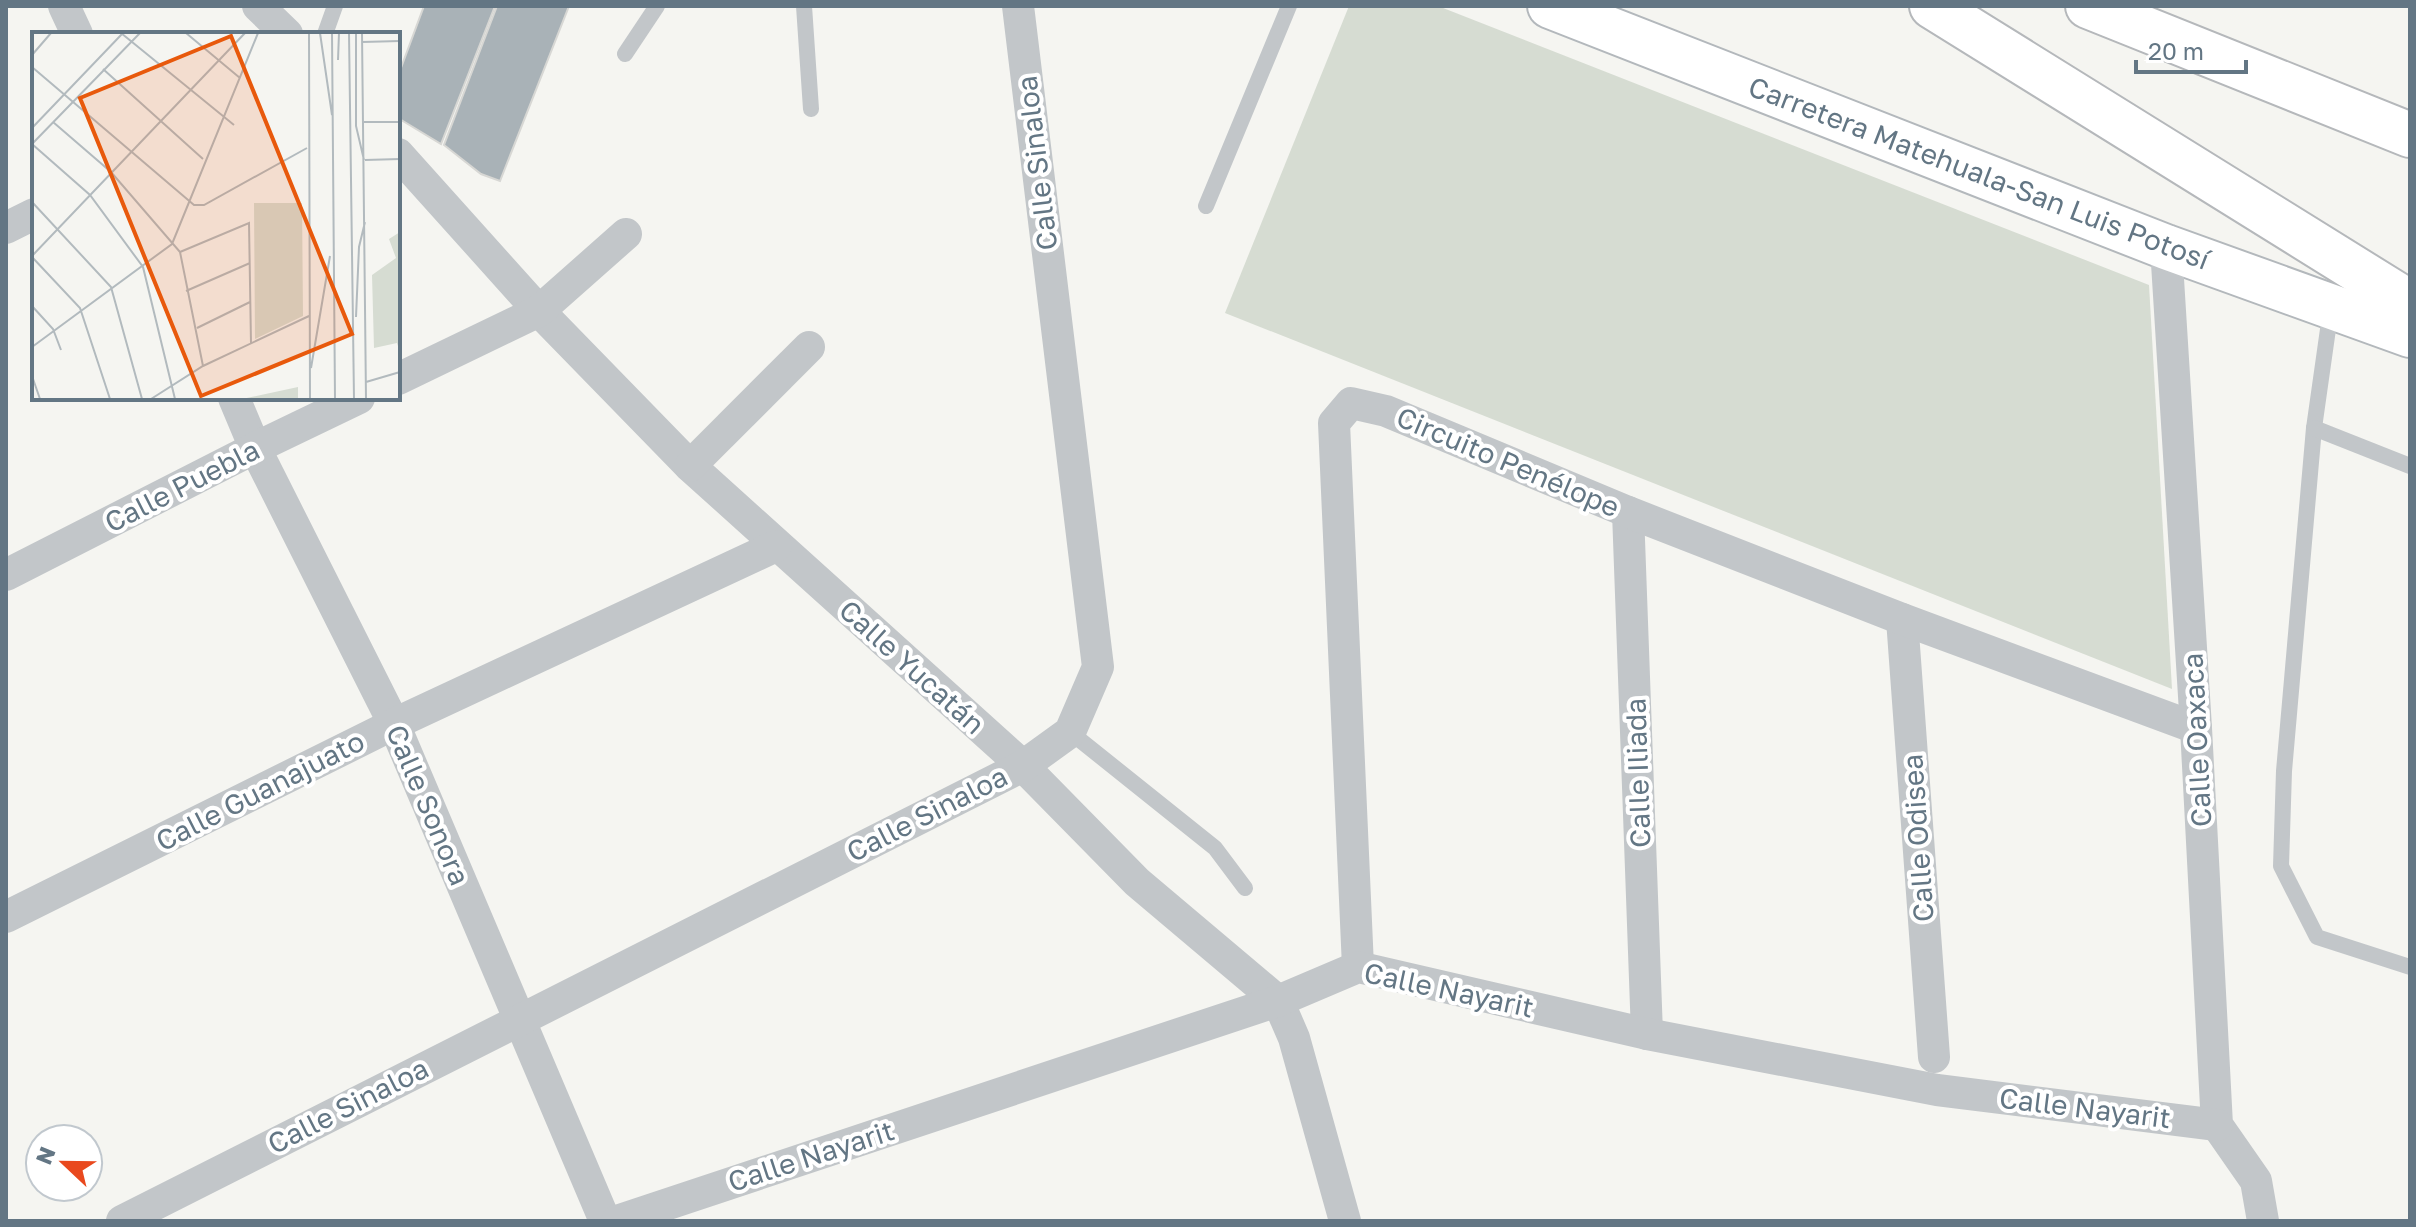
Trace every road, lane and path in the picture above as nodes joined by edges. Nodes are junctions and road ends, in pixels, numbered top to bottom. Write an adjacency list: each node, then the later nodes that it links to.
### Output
1 (64, 6): 11 (street)
2 (258, 6): 12 (street)
3 (335, 6): 13 (lane)
4 (657, 6): 14 (lane)
5 (804, 6): 15 (lane)
6 (1018, 6): 41 (street, Calle Sinaloa)
7 (1289, 6): 18 (lane)
8 (1550, 6): 22 (main road, Carretera Matehuala-San Luis Potosí)
9 (1932, 6): 23 (main road)
10 (2088, 6): 16 (main road)
11 (76, 32)
12 (285, 32)
13 (326, 32)
14 (625, 54)
15 (811, 109)
16 (2410, 135)
17 (400, 156): 25 (street, Calle Yucatán)
18 (1206, 206)
19 (32, 215): 20 (street)
20 (6, 228)
21 (626, 234): 25 (street)
22 (2166, 247): 24 (main road, Carretera Matehuala-San Luis Potosí); 40 (street, Calle Oaxaca)
23 (2410, 303)
24 (2331, 307): 26 (main road, Carretera Matehuala-San Luis Potosí); 31 (lane)
25 (539, 311): 28 (street); 33 (street, Calle Yucatán)
26 (2410, 335)
27 (809, 347): 33 (street)
28 (400, 378)
29 (235, 400): 32 (street, Calle Sonora)
30 (355, 400): 32 (street, Calle Puebla)
31 (2314, 428): 34 (lane); 46 (lane)
32 (255, 448): 37 (street, Calle Puebla); 39 (street, Calle Sonora)
33 (690, 466): 36 (street, Calle Yucatán)
34 (2410, 466)
35 (1628, 512): 38 (street, Circuito Penélope); 45 (street, Circuito Penélope); 49 (street, Calle Iliada)
36 (776, 546): 39 (street, Calle Guanajuato); 42 (street, Calle Yucatán)
37 (6, 575)
38 (1902, 619): 40 (street, Circuito Penélope); 50 (street, Calle Odisea)
39 (394, 724): 44 (street, Calle Guanajuato); 48 (street, Calle Sonora)
40 (2196, 728): 51 (street, Calle Oaxaca)
41 (1070, 732): 42 (street, Calle Sinaloa); 43 (lane)
42 (1023, 766): 47 (street, Calle Yucatán); 48 (street, Calle Sinaloa)
43 (1245, 888)
44 (6, 917)
45 (1358, 967): 47 (street, Calle Nayarit); 49 (street, Calle Nayarit)
46 (2410, 967)
47 (1278, 1001): 54 (street, Calle Nayarit); 55 (street, Calle Yucatán)
48 (520, 1019): 52 (street, Calle Sinaloa); 53 (street, Calle Sonora)
49 (1647, 1034): 51 (street, Calle Nayarit)
50 (1934, 1057)
51 (2217, 1125): 56 (street)
52 (122, 1221)
53 (605, 1221)
54 (617, 1221)
55 (1345, 1221)
56 (2263, 1221)

